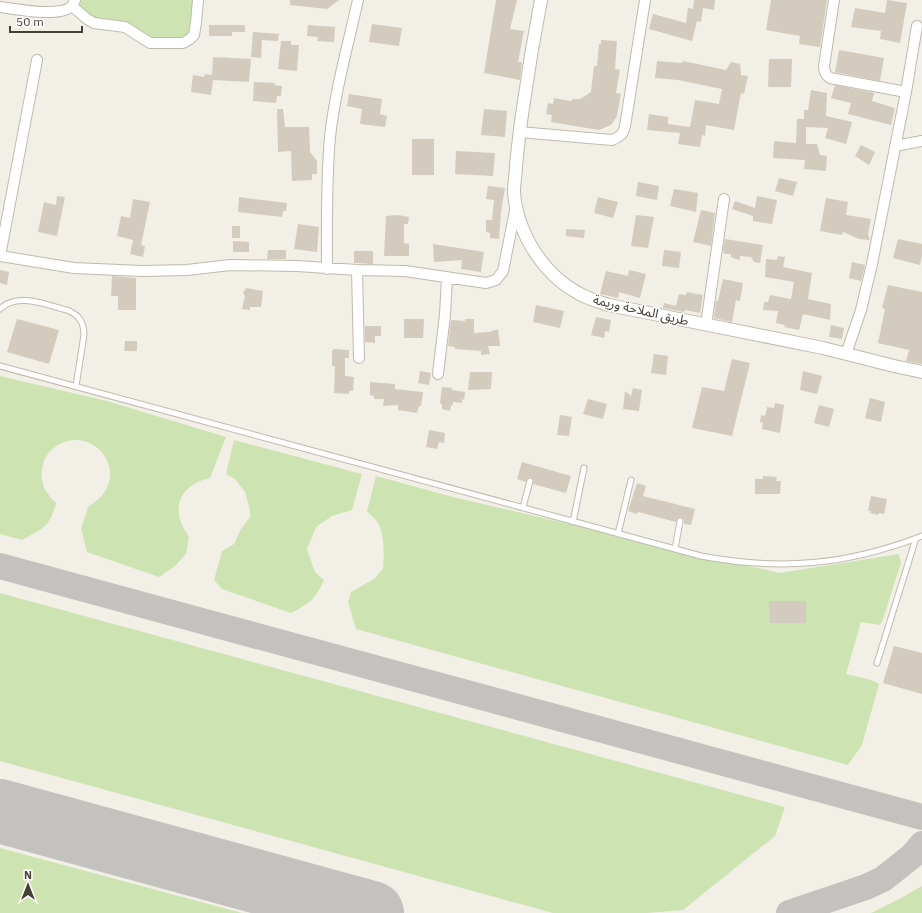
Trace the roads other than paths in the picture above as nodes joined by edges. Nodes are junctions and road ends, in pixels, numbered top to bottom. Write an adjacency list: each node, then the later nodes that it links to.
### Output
1 (198, 0): 6 (street)
2 (358, 0): 17 (street)
3 (541, 0): 11 (street, طريق الملاحة وريمة)
4 (645, 0): 11 (street)
5 (834, 0): 10 (street)
6 (73, 3): 7 (street)
7 (0, 7)
8 (917, 26): 10 (street)
9 (37, 60): 16 (street)
10 (906, 92): 13 (street)
11 (519, 132): 15 (street, طريق الملاحة وريمة)
12 (922, 141): 13 (street)
13 (895, 146): 22 (street)
14 (724, 199): 21 (street)
15 (516, 206): 19 (street); 21 (street, طريق الملاحة وريمة)
16 (0, 256): 17 (street)
17 (327, 268): 18 (street)
18 (357, 270): 19 (street); 23 (street)
19 (446, 278): 26 (street)
20 (0, 309): 27 (lane)
21 (706, 325): 22 (street, طريق الملاحة وريمة)
22 (846, 354): 25 (street, طريق الملاحة وريمة)
23 (359, 358)
24 (0, 366): 27 (lane)
25 (922, 372)
26 (438, 374)
27 (76, 386): 31 (lane)
28 (584, 468): 33 (lane)
29 (631, 480): 34 (lane)
30 (530, 481): 31 (lane)
31 (522, 508): 33 (lane)
32 (680, 521): 37 (lane)
33 (573, 522): 34 (lane)
34 (618, 534): 37 (lane)
35 (922, 536): 36 (lane)
36 (916, 538): 37 (lane); 38 (lane)
37 (676, 549)
38 (877, 663)

